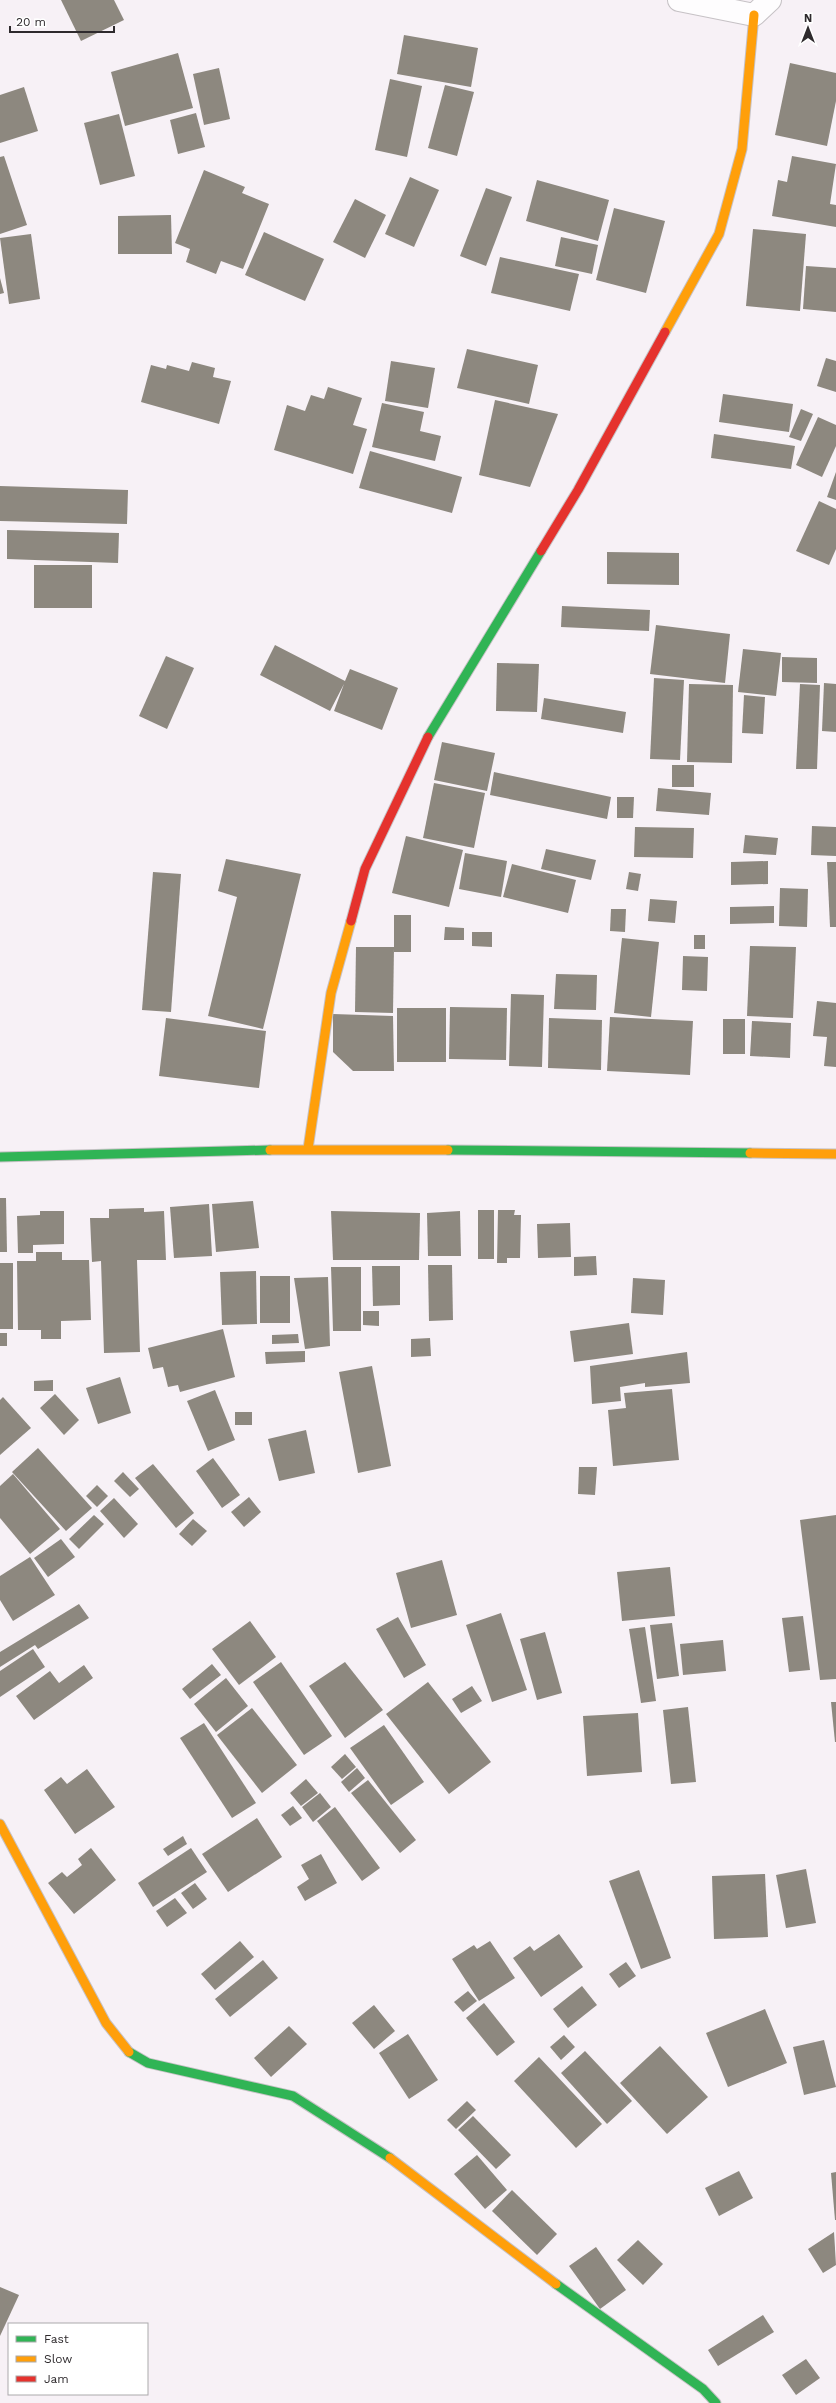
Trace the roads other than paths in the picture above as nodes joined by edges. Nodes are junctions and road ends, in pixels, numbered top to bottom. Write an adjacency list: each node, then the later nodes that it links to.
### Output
1 (680, 0): 3 (street)
2 (770, 0): 3 (street)
3 (754, 15): 4 (street)
4 (308, 1149): 5 (street); 6 (street)
5 (836, 1154)
6 (0, 1157)
7 (0, 1824): 8 (street)
8 (716, 2403)

